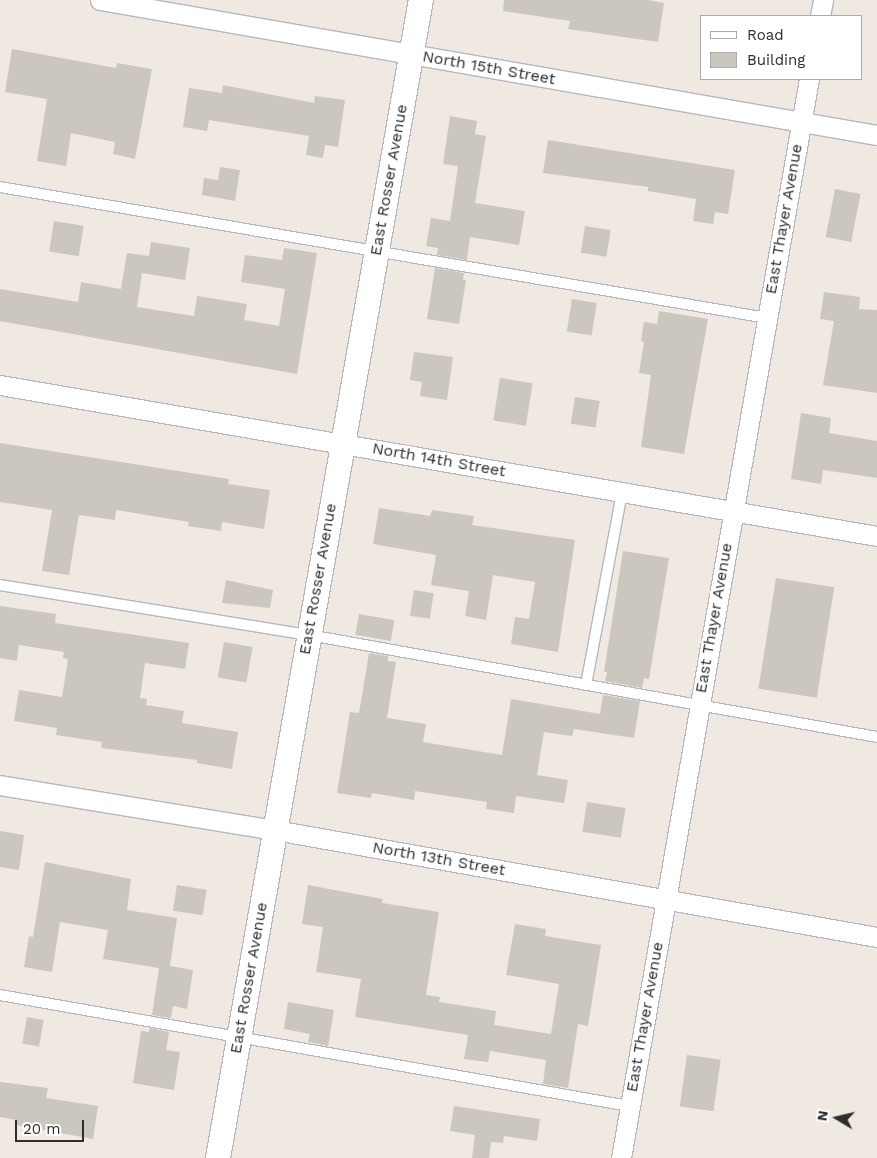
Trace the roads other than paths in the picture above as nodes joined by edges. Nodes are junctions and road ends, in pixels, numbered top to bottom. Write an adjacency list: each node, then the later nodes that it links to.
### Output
1 (100, 0): 5 (street, North 15th Street)
2 (421, 0): 5 (street, East Rosser Avenue)
3 (823, 0): 4 (street)
4 (820, 15)
5 (412, 54): 7 (street, North 15th Street); 10 (street, East Rosser Avenue)
6 (809, 80): 7 (street, East Thayer Avenue)
7 (801, 122): 8 (street, North 15th Street); 11 (street, East Thayer Avenue)
8 (877, 135)
9 (0, 187): 10 (lane)
10 (377, 252): 11 (lane); 13 (street, East Rosser Avenue)
11 (766, 318): 15 (street, East Thayer Avenue)
12 (0, 384): 13 (street, North 14th Street)
13 (342, 443): 14 (street, North 14th Street); 18 (street, East Rosser Avenue)
14 (622, 492): 15 (street, North 14th Street); 19 (lane)
15 (732, 512): 16 (street, North 14th Street); 20 (street, East Thayer Avenue)
16 (877, 536)
17 (0, 586): 18 (lane)
18 (309, 635): 19 (lane); 23 (street, East Rosser Avenue)
19 (586, 685): 20 (lane)
20 (699, 705): 21 (lane); 24 (street, East Thayer Avenue)
21 (877, 737)
22 (0, 785): 23 (street, North 13th Street)
23 (275, 830): 24 (street, North 13th Street); 27 (street, East Rosser Avenue)
24 (665, 899): 25 (street, North 13th Street); 28 (street, East Thayer Avenue)
25 (877, 937)
26 (0, 995): 27 (lane)
27 (239, 1036): 28 (lane); 29 (street, East Rosser Avenue)
28 (629, 1106): 30 (street, East Thayer Avenue)
29 (218, 1158)
30 (620, 1158)

